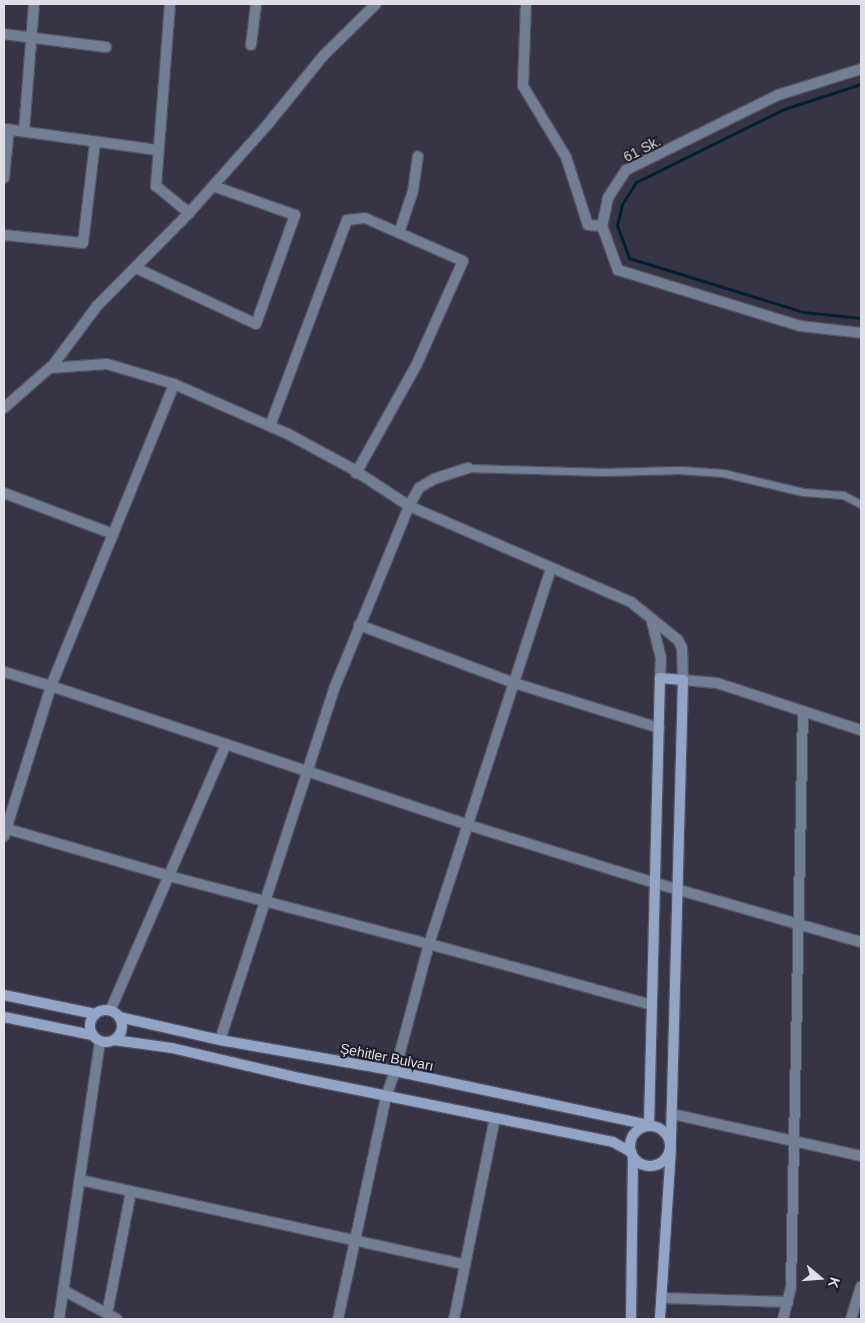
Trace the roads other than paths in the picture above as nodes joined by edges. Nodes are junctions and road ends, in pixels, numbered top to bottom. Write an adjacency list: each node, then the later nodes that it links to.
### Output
1 (34, 4): 7 (street)
2 (170, 4): 14 (street)
3 (256, 4): 8 (street)
4 (376, 4): 17 (street)
5 (526, 4): 19 (street)
6 (4, 34): 7 (street)
7 (31, 37): 9 (street); 12 (street)
8 (251, 45)
9 (106, 47)
10 (861, 69): 19 (street, 61 Sk.)
11 (6, 129): 12 (street); 16 (street)
12 (24, 131): 13 (street)
13 (95, 142): 14 (street); 21 (street)
14 (158, 150): 18 (street)
15 (418, 156): 20 (street)
16 (4, 178)
17 (213, 186): 18 (street); 22 (street)
18 (189, 213): 22 (street)
19 (602, 226): 23 (street)
20 (399, 233): 27 (street); 29 (street)
21 (4, 235)
22 (136, 268): 24 (street)
23 (861, 333)
24 (50, 368): 25 (street); 26 (street)
25 (174, 384): 27 (street); 33 (street)
26 (4, 408)
27 (270, 426): 29 (street)
28 (468, 468): 31 (lane); 32 (street)
29 (356, 473): 32 (street)
30 (4, 493): 33 (street)
31 (861, 504)
32 (409, 506): 34 (street); 36 (street)
33 (113, 534): 41 (street)
34 (551, 569): 35 (street); 40 (street)
35 (652, 622): 38 (street); 39 (street)
36 (360, 625): 40 (street); 46 (street)
37 (4, 672): 41 (street)
38 (660, 678): 39 (main road); 43 (main road)
39 (683, 680): 42 (street); 51 (main road)
40 (514, 683): 43 (street); 47 (street)
41 (52, 686): 45 (street); 48 (street)
42 (803, 711): 44 (street); 53 (street)
43 (659, 728): 50 (main road)
44 (861, 730)
45 (226, 744): 46 (street); 49 (street)
46 (307, 771): 47 (street); 52 (street)
47 (468, 825): 50 (street); 55 (street)
48 (4, 831): 49 (street)
49 (169, 876): 52 (street); 58 (street)
50 (655, 884): 51 (street); 57 (main road)
51 (678, 889): 53 (street); 67 (main road)
52 (264, 900): 55 (street); 64 (street)
53 (800, 924): 54 (street); 70 (street)
54 (861, 942)
55 (429, 944): 57 (street); 65 (street)
56 (4, 995): 59 (main road)
57 (652, 1005): 69 (main road)
58 (110, 1011): 59 (main road); 61 (main road)
59 (95, 1014): 62 (main road)
60 (4, 1017): 62 (main road)
61 (119, 1018): 63 (main road); 64 (main road, Şehitler Bulvarı)
62 (96, 1038): 63 (main road); 74 (street)
63 (114, 1040): 66 (main road)
64 (220, 1040): 65 (main road, Şehitler Bulvarı)
65 (395, 1071): 66 (street); 69 (main road, Şehitler Bulvarı)
66 (386, 1097): 68 (main road); 76 (street)
67 (672, 1114): 70 (street); 71 (main road)
68 (495, 1118): 72 (main road); 77 (street)
69 (649, 1125): 71 (main road, Şehitler Bulvarı); 72 (main road)
70 (795, 1141): 73 (street); 81 (street)
71 (671, 1148): 72 (main road); 80 (main road)
72 (632, 1155): 86 (main road)
73 (861, 1156)
74 (80, 1180): 75 (street); 79 (street)
75 (132, 1192): 76 (street); 82 (street)
76 (355, 1241): 77 (street); 84 (street)
77 (465, 1265): 85 (street)
78 (861, 1287): 89 (street)
79 (64, 1290): 82 (street); 83 (street)
80 (661, 1298): 81 (street); 87 (main road)
81 (788, 1302): 88 (street)
82 (112, 1317)
83 (59, 1319)
84 (338, 1319)
85 (454, 1319)
86 (631, 1319)
87 (660, 1319)
88 (783, 1319)
89 (851, 1319)

